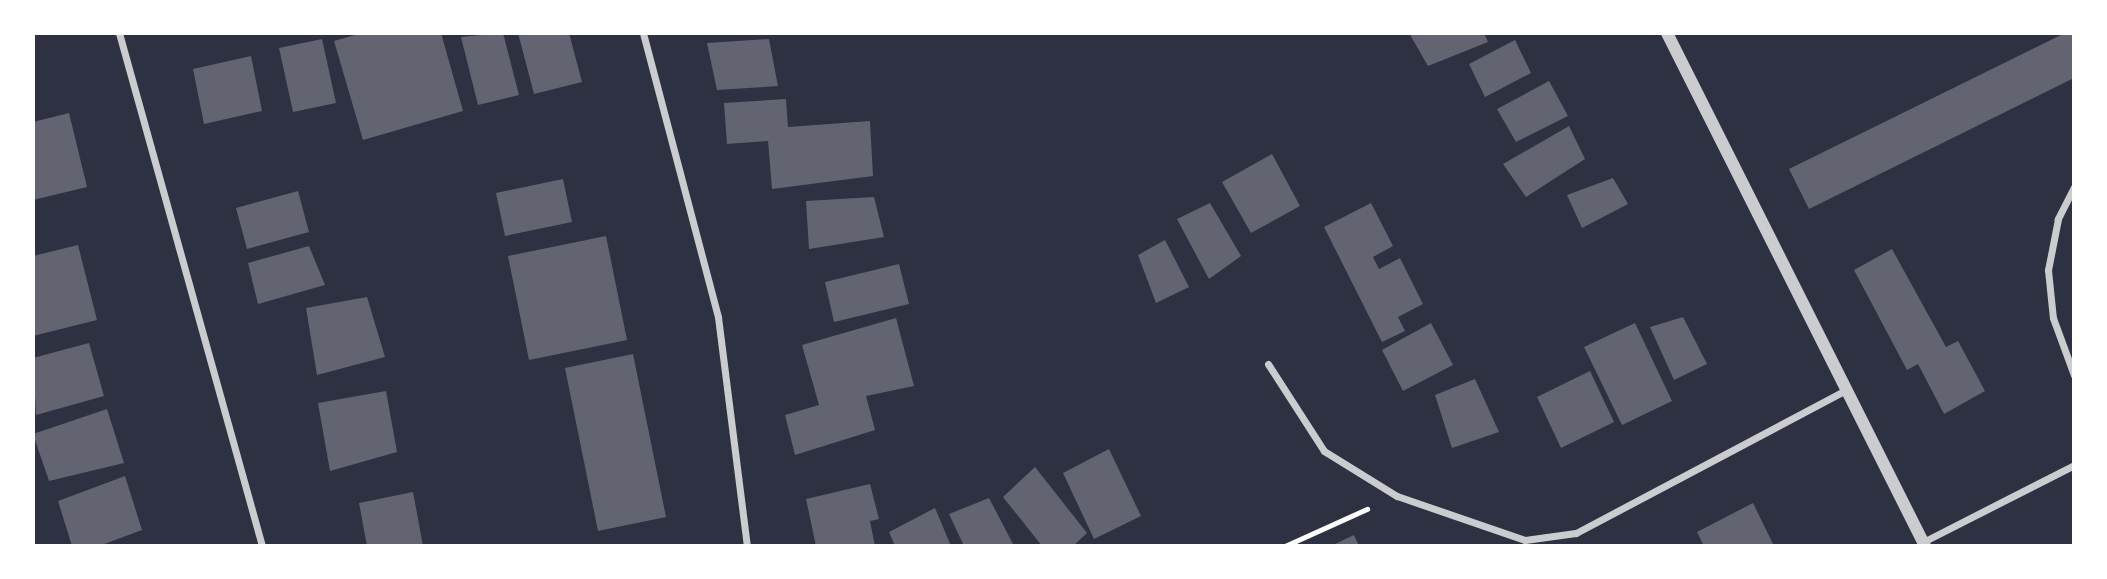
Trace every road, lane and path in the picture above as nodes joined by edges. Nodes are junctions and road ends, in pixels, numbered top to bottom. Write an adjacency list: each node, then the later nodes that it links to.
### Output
1 (119, 33): 11 (street)
2 (643, 33): 12 (street)
3 (1667, 33): 7 (street)
4 (2074, 187): 6 (street)
5 (1268, 364): 9 (street)
6 (2074, 375)
7 (1844, 391): 9 (street); 10 (street)
8 (2074, 465): 10 (street)
9 (1397, 496): 13 (path)
10 (1924, 544)
11 (262, 546)
12 (747, 546)
13 (1285, 546)

